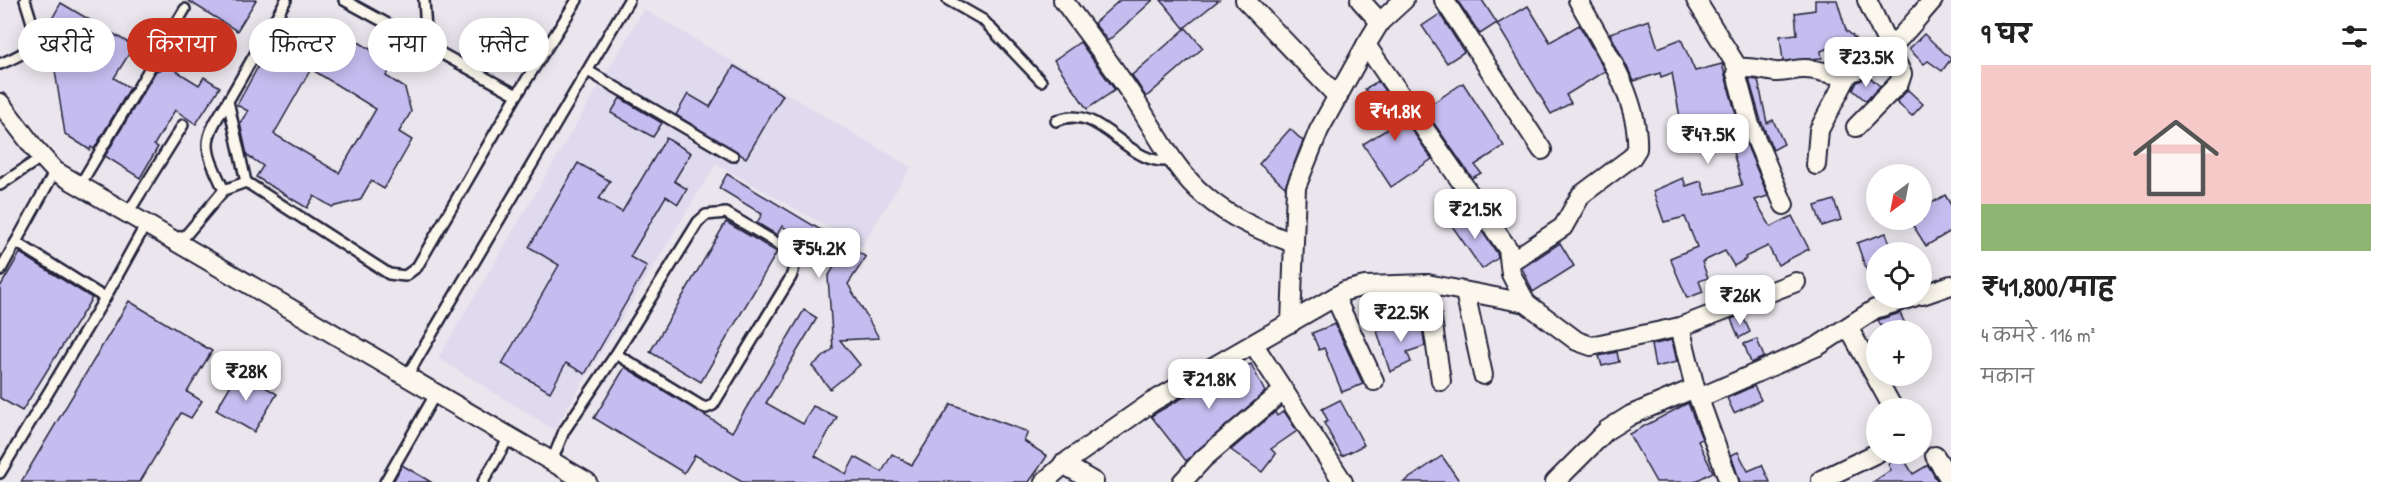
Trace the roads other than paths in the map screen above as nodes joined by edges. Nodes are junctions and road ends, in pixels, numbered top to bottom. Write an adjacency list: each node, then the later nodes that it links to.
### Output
1 (25, 0): 24 (lane)
2 (286, 0): 31 (lane)
3 (344, 0): 18 (lane)
4 (424, 0): 19 (lane)
5 (576, 0): 29 (lane)
6 (629, 0): 26 (lane)
7 (948, 0): 28 (lane)
8 (1063, 0): 39 (street)
9 (1245, 0): 30 (street)
10 (1359, 0): 20 (street)
11 (1404, 0): 20 (street)
12 (1444, 0): 36 (street)
13 (1578, 0): 52 (street)
14 (1696, 0): 25 (street)
15 (1867, 0): 22 (street)
16 (1933, 0): 22 (street)
17 (185, 9): 44 (lane)
18 (376, 18)
19 (425, 18)
20 (1380, 21): 21 (street)
21 (1366, 45): 30 (street); 52 (street)
22 (1891, 46): 27 (street); 35 (street)
23 (447, 57): 29 (lane)
24 (0, 64)
25 (1738, 68): 27 (street); 46 (street)
26 (588, 71): 37 (lane); 69 (lane)
27 (1849, 73): 40 (street)
28 (1041, 81)
29 (517, 95): 42 (lane)
30 (1338, 97): 51 (street)
31 (228, 101): 42 (lane); 45 (lane)
32 (0, 103): 38 (street)
33 (1056, 121): 39 (lane)
34 (183, 125): 47 (lane)
35 (1856, 127)
36 (1542, 150)
37 (732, 156)
38 (42, 157): 41 (street); 43 (lane)
39 (1174, 160): 51 (street)
40 (1816, 165)
41 (55, 171): 44 (street); 50 (lane)
42 (246, 182): 45 (lane)
43 (0, 185)
44 (80, 185): 47 (street)
45 (224, 190): 49 (lane)
46 (1784, 205)
47 (128, 213): 48 (street)
48 (146, 224): 49 (street); 60 (lane)
49 (173, 239): 69 (street)
50 (16, 242): 53 (lane); 60 (lane)
51 (1293, 243): 63 (street)
52 (1510, 262): 61 (street)
53 (0, 271)
54 (1796, 282): 64 (street)
55 (1427, 284): 58 (street); 59 (street); 71 (street)
56 (1951, 285): 57 (street)
57 (1932, 291)
58 (1465, 292): 61 (street); 68 (street)
59 (1335, 297): 63 (street); 70 (street)
60 (105, 298): 81 (lane)
61 (1526, 303): 64 (street)
62 (1878, 308): 65 (street)
63 (1291, 323): 66 (street)
64 (1680, 327): 74 (street)
65 (1848, 327): 74 (street); 75 (street)
66 (1254, 345): 72 (street); 80 (street)
67 (616, 354): 67 (lane); 79 (lane)
68 (1483, 375)
69 (407, 376): 73 (street)
70 (1374, 381)
71 (1442, 381)
72 (1283, 391): 88 (street); 89 (street)
73 (436, 393): 76 (street); 83 (lane)
74 (1697, 393): 90 (street); 91 (street)
75 (1887, 398)
76 (510, 436): 79 (street); 84 (lane)
77 (1935, 456): 82 (street)
78 (1866, 458): 92 (street)
79 (552, 461): 85 (street)
80 (1063, 464): 86 (street); 87 (street)
81 (1, 470)
82 (1951, 481)
83 (385, 482)
84 (483, 482)
85 (587, 482)
86 (1044, 482)
87 (1094, 482)
88 (1182, 482)
89 (1343, 482)
90 (1555, 482)
91 (1729, 482)
92 (1822, 482)

